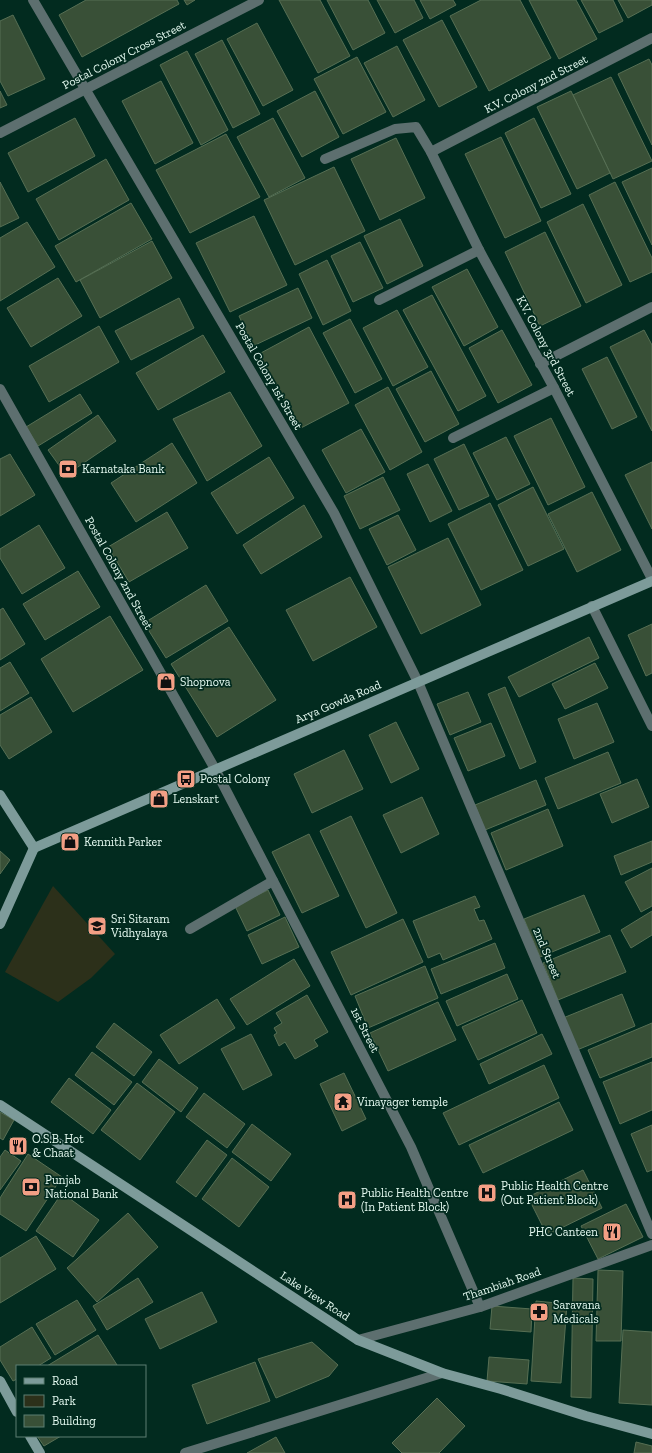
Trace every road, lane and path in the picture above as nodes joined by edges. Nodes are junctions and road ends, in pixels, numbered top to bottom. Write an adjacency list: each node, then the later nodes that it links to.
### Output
1 (33, 0): 4 (street, Postal Colony 1st Street)
2 (259, 0): 4 (street, Postal Colony Cross Street)
3 (652, 38): 6 (street, K.V. Colony 2nd Street)
4 (85, 90): 5 (street, Postal Colony Cross Street); 17 (street, Postal Colony 1st Street)
5 (0, 133)
6 (431, 152): 7 (street, K.V. Colony 3rd Street); 8 (street, K.V. Colony 3rd Street)
7 (325, 159)
8 (479, 250): 9 (street); 11 (street, K.V. Colony 3rd Street)
9 (379, 300)
10 (652, 307): 11 (street)
11 (540, 364): 12 (street, K.V. Colony 3rd Street)
12 (554, 388): 14 (street); 15 (street, K.V. Colony 3rd Street)
13 (0, 389): 19 (street, Postal Colony 2nd Street)
14 (453, 438)
15 (652, 580): 16 (street, Arya Gowda Road)
16 (592, 606): 17 (street, Arya Gowda Road); 18 (street)
17 (418, 682): 19 (street, Arya Gowda Road); 26 (street, 2nd Street)
18 (652, 726)
19 (215, 769): 21 (street, Arya Gowda Road); 22 (street, 1st Street)
20 (0, 795): 21 (street)
21 (34, 848): 23 (street)
22 (273, 881): 24 (street); 28 (street, 1st Street)
23 (0, 924)
24 (190, 929)
25 (0, 1104): 29 (street, Lake View Road)
26 (652, 1234)
27 (652, 1245): 28 (street, Thambiah Road)
28 (480, 1307): 29 (street, Thambiah Road)
29 (358, 1340): 30 (street, Lake View Road)
30 (442, 1373): 33 (street, Lake View Road); 36 (street)
31 (0, 1381): 32 (street)
32 (16, 1410)
33 (652, 1434)
34 (31, 1437): 35 (street)
35 (40, 1453)
36 (185, 1453)

